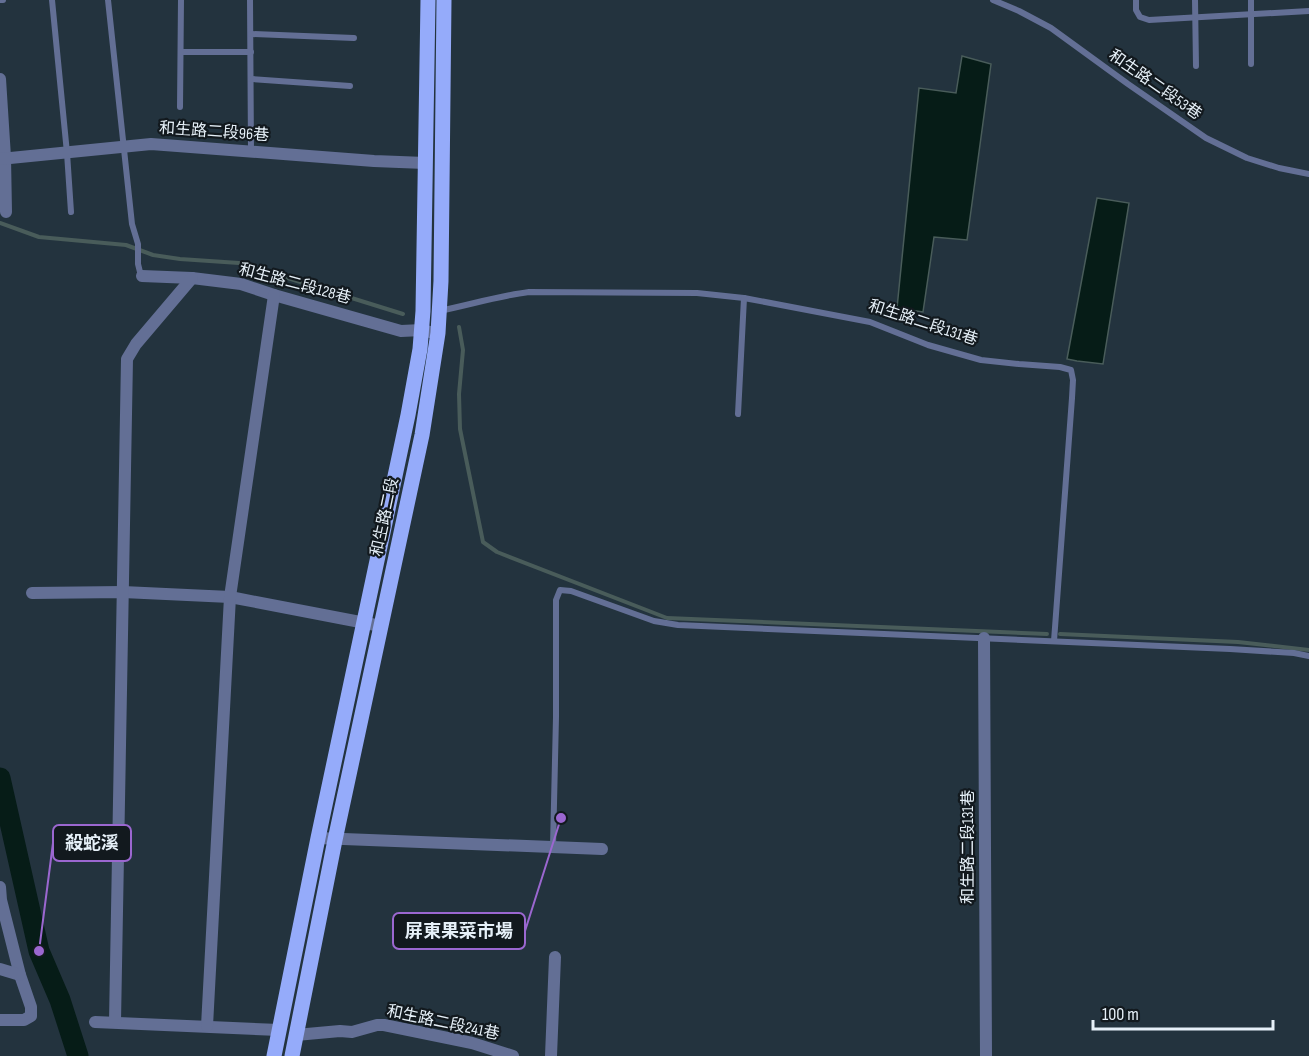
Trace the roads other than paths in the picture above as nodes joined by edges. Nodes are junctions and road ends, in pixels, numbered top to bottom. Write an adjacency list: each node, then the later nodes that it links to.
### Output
1 (52, 0): 26 (lane)
2 (108, 0): 24 (lane)
3 (181, 0): 16 (lane)
4 (250, 0): 14 (lane)
5 (428, 0): 28 (main road, 和生路二段)
6 (444, 0): 36 (main road, 和生路二段)
7 (993, 0): 29 (lane, 和生路二段53巷)
8 (1136, 0): 13 (lane)
9 (1195, 0): 13 (lane)
10 (1251, 0): 12 (lane)
11 (1309, 11): 12 (lane)
12 (1251, 14): 13 (lane); 18 (lane)
13 (1195, 17): 19 (lane)
14 (251, 34): 15 (lane); 17 (lane)
15 (354, 38)
16 (181, 52): 17 (lane); 23 (lane)
17 (251, 52): 20 (lane)
18 (1251, 64)
19 (1196, 66)
20 (251, 79): 22 (lane); 25 (lane)
21 (0, 80): 27 (street)
22 (350, 86)
23 (180, 107)
24 (125, 146): 25 (street, 和生路二段96巷); 26 (street, 和生路二段96巷); 32 (lane)
25 (251, 151): 28 (street, 和生路二段96巷)
26 (67, 153): 27 (street, 和生路二段96巷); 31 (lane)
27 (2, 158): 30 (street)
28 (425, 163): 36 (main road, 和生路二段)
29 (1309, 174)
30 (6, 212)
31 (70, 212)
32 (140, 270): 33 (street, 和生路二段128巷)
33 (192, 278): 34 (street, 和生路二段128巷); 40 (street)
34 (274, 295): 37 (street, 和生路二段128巷); 42 (street)
35 (744, 298): 36 (lane, 和生路二段131巷); 39 (lane); 46 (lane, 和生路二段131巷)
36 (431, 311): 37 (main road, 和生路二段); 38 (main road, 和生路二段)
37 (422, 330): 38 (street, 和生路二段128巷); 43 (main road, 和生路二段)
38 (438, 333): 44 (main road, 和生路二段)
39 (738, 414)
40 (123, 592): 41 (street); 42 (street); 58 (street)
41 (32, 593)
42 (230, 597): 43 (street); 59 (street)
43 (364, 624): 44 (street); 48 (main road, 和生路二段)
44 (381, 626): 49 (main road, 和生路二段)
45 (984, 638): 46 (lane); 50 (lane); 66 (street, 和生路二段131巷)
46 (1054, 641): 47 (lane)
47 (1309, 656)
48 (318, 838): 49 (street); 60 (main road, 和生路二段)
49 (335, 840): 50 (street); 61 (main road, 和生路二段)
50 (553, 848): 51 (street)
51 (602, 849)
52 (0, 896): 55 (street)
53 (555, 957): 65 (street)
54 (0, 969): 55 (street)
55 (20, 975): 56 (street)
56 (0, 1020)
57 (95, 1022): 58 (street)
58 (115, 1022): 59 (street)
59 (207, 1026): 60 (street)
60 (278, 1034): 62 (main road, 和生路二段)
61 (296, 1035): 63 (main road, 和生路二段); 64 (street, 和生路二段241巷)
62 (274, 1056)
63 (292, 1056)
64 (513, 1056)
65 (551, 1056)
66 (986, 1056)

